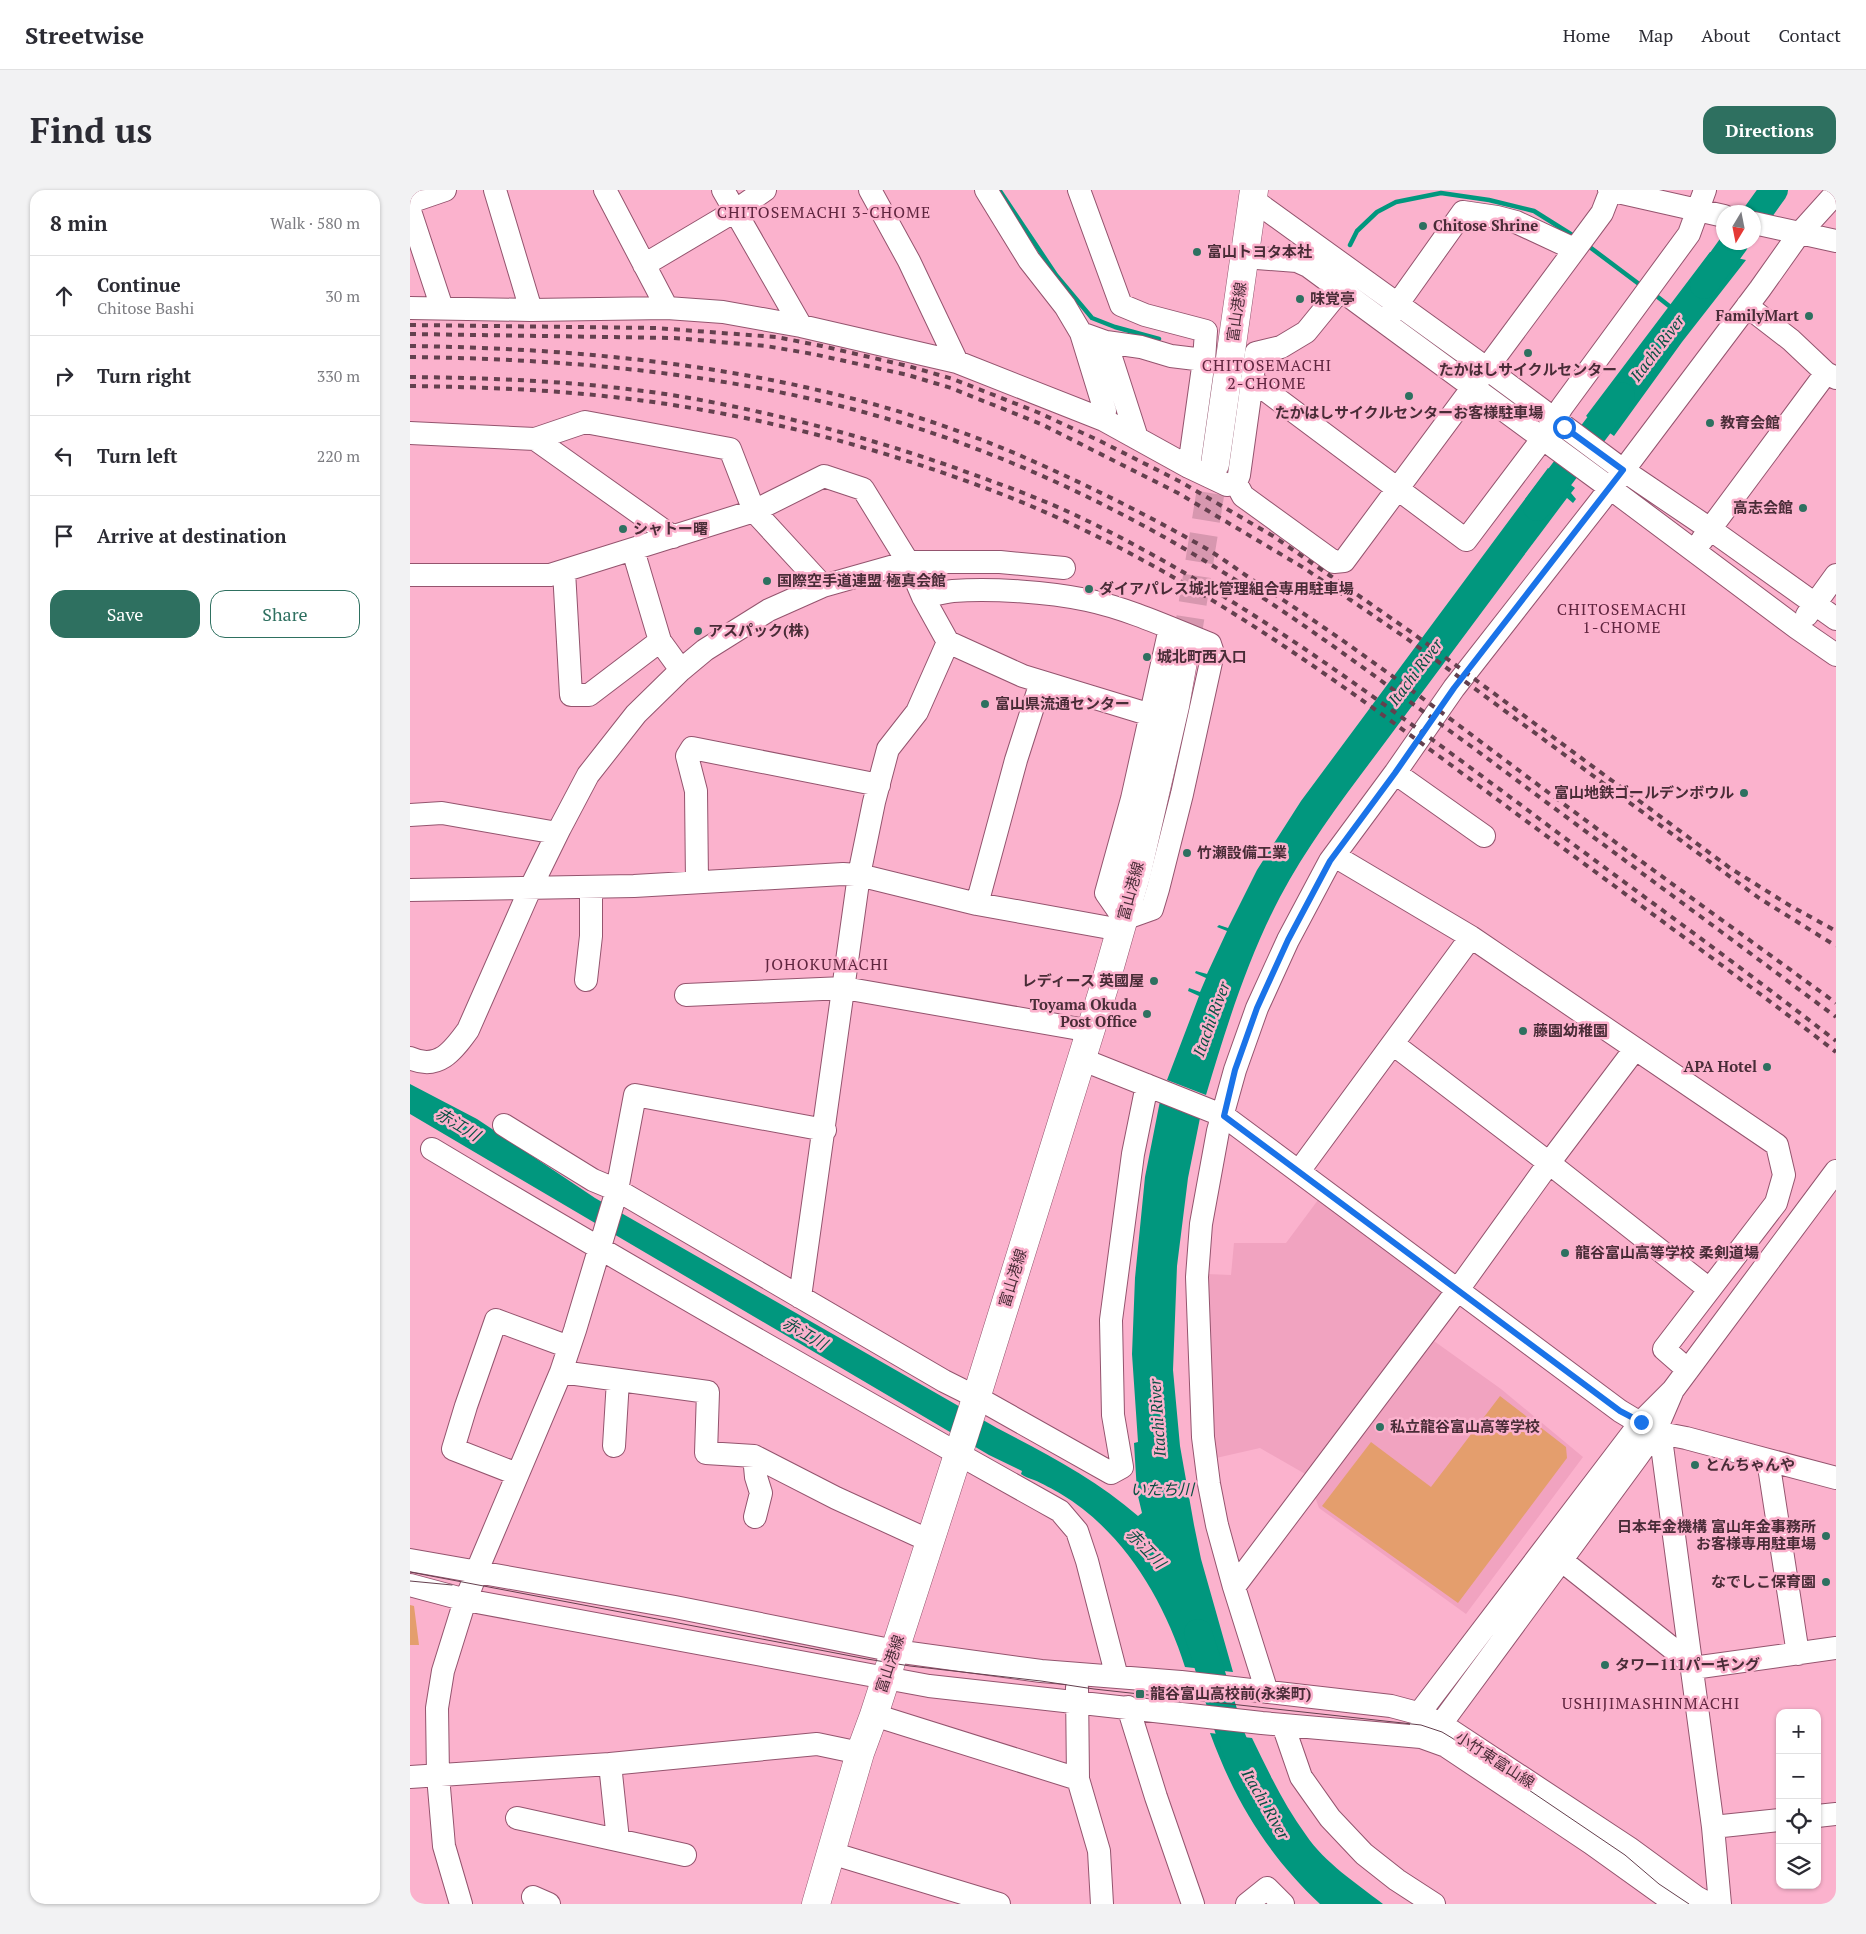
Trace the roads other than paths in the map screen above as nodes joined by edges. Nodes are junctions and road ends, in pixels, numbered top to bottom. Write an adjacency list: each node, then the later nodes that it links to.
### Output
1 (445, 190): 12 (street)
2 (495, 190): 28 (street)
3 (605, 190): 21 (street)
4 (723, 190): 15 (street)
5 (765, 190): 15 (street)
6 (870, 190): 34 (street)
7 (986, 190): 31 (street)
8 (1079, 190): 33 (street)
9 (1610, 190): 13 (street); 19 (street)
10 (1836, 193): 17 (street)
11 (1253, 195): 20 (main road, 富山港線); 22 (street)
12 (410, 202)
13 (1709, 208): 40 (street)
14 (410, 211): 26 (street)
15 (735, 211): 21 (street); 30 (street)
16 (1761, 225): 17 (street)
17 (1789, 231): 18 (street); 24 (street)
18 (1836, 241)
19 (1574, 249): 23 (street); 35 (street)
20 (1244, 257): 22 (street); 45 (main road, 富山港線)
21 (644, 265): 27 (street)
22 (1347, 282): 23 (street); 29 (street); 37 (street)
23 (1398, 305): 29 (street); 35 (street)
24 (1747, 306): 36 (street); 46 (street)
25 (410, 308): 26 (street)
26 (442, 308): 28 (street)
27 (667, 308): 28 (street); 30 (street)
28 (531, 310)
29 (1384, 323): 38 (street)
30 (801, 326): 34 (street)
31 (1081, 333): 32 (street); 39 (street)
32 (1106, 342): 33 (street); 42 (street)
33 (1204, 360): 45 (street)
34 (957, 362): 39 (street)
35 (1487, 369): 38 (street); 40 (street)
36 (1831, 375): 50 (street)
37 (1252, 380): 47 (street); 48 (street)
38 (1472, 388): 44 (street); 48 (street)
39 (1104, 420): 42 (street)
40 (1559, 423): 44 (street); 46 (street)
41 (410, 433): 43 (street)
42 (1136, 438): 45 (street)
43 (535, 440): 49 (street); 51 (street)
44 (1546, 441): 46 (street); 48 (street)
45 (1202, 466): 47 (street)
46 (1609, 474): 50 (street); 53 (street); 71 (street)
47 (1236, 483): 48 (street)
48 (1399, 490)
49 (754, 511): 51 (street); 54 (street); 59 (street)
50 (1710, 529): 53 (street); 61 (street)
51 (672, 537): 52 (street)
52 (633, 550): 56 (street); 65 (street)
53 (1694, 551): 63 (street)
54 (908, 562): 55 (street); 59 (street); 60 (street)
55 (1064, 568)
56 (564, 571): 57 (street); 65 (street)
57 (410, 575)
58 (1836, 575): 61 (street)
59 (823, 586): 68 (street)
60 (923, 597): 64 (street); 66 (street)
61 (1816, 604): 62 (street); 63 (street)
62 (1836, 619)
63 (1797, 628): 67 (street)
64 (1178, 637): 70 (street); 83 (main road, 富山港線)
65 (660, 641): 68 (street)
66 (948, 642): 69 (street); 72 (street)
67 (1836, 655)
68 (681, 670): 74 (street)
69 (1041, 682): 70 (street); 82 (street)
70 (1151, 714): 83 (street)
71 (1395, 773): 75 (street); 76 (street)
72 (879, 785): 77 (street); 78 (street)
73 (410, 815): 74 (street)
74 (557, 833): 80 (street)
75 (1484, 836)
76 (1330, 861): 84 (street); 94 (street)
77 (859, 875): 78 (street); 82 (street); 86 (street)
78 (697, 882): 79 (street)
79 (590, 886): 80 (street); 85 (street)
80 (531, 887): 81 (street); 91 (street)
81 (410, 890)
82 (977, 904): 83 (street)
83 (1122, 924): 88 (main road, 富山港線)
84 (1471, 937): 89 (street); 90 (street)
85 (586, 980)
86 (844, 988): 87 (street); 88 (street); 96 (street)
87 (686, 995)
88 (1090, 1031): 92 (main road, 富山港線)
89 (1393, 1044): 98 (street); 99 (street)
90 (1635, 1049): 98 (street); 103 (street)
91 (410, 1058)
92 (1081, 1059): 93 (street); 110 (main road, 富山港線)
93 (1150, 1086): 94 (street); 110 (street)
94 (1216, 1112): 99 (street); 124 (street)
95 (504, 1125): 101 (street)
96 (825, 1130): 101 (street); 105 (street)
97 (432, 1149): 102 (street)
98 (1549, 1163): 103 (street); 104 (street)
99 (1299, 1171): 104 (street)
100 (1836, 1171): 107 (street)
101 (616, 1195): 102 (street); 105 (street)
102 (602, 1241): 106 (street); 113 (street)
103 (1709, 1289): 107 (street)
104 (1457, 1292): 111 (street); 124 (street)
105 (800, 1297): 110 (street)
106 (569, 1347): 108 (street); 116 (street)
107 (1688, 1370): 111 (street)
108 (561, 1372): 109 (street); 116 (street)
109 (618, 1380): 112 (street); 114 (street)
110 (975, 1402): 113 (main road, 富山港線)
111 (1648, 1427): 115 (street); 121 (street); 129 (street); 136 (street)
112 (614, 1446)
113 (960, 1450): 119 (main road, 富山港線); 131 (street)
114 (754, 1456): 118 (street); 119 (street)
115 (1768, 1460): 117 (street); 128 (street)
116 (517, 1474): 122 (street)
117 (1836, 1478)
118 (755, 1517)
119 (930, 1541): 127 (main road, 富山港線)
120 (410, 1560): 122 (street, 小竹東富山線)
121 (1561, 1560): 129 (street); 139 (street)
122 (477, 1572): 125 (street); 127 (street, 小竹東富山線)
123 (410, 1586): 125 (street, 小竹東富山線)
124 (1234, 1588): 133 (street)
125 (466, 1600): 132 (street, 小竹東富山線); 143 (street)
126 (1836, 1648): 128 (street)
127 (894, 1651): 130 (street, 小竹東富山線); 132 (main road, 富山港線)
128 (1798, 1654): 129 (street)
129 (1693, 1666): 150 (street)
130 (1077, 1674): 131 (street, 小竹東富山線); 134 (street)
131 (1117, 1677): 133 (street, 小竹東富山線)
132 (885, 1679): 134 (street, 小竹東富山線); 137 (main road, 富山港線)
133 (1259, 1691): 136 (street, 小竹東富山線)
134 (1076, 1701): 135 (street, 小竹東富山線); 145 (street)
135 (1128, 1707): 138 (street, 小竹東富山線); 158 (street)
136 (1421, 1714): 139 (street, 小竹東富山線); 140 (street)
137 (874, 1715): 141 (main road, 富山港線); 145 (street)
138 (1273, 1724): 140 (street, 小竹東富山線); 161 (street)
139 (1441, 1724): 140 (street); 163 (street, 小竹東富山線)
140 (1421, 1737): 162 (street, 小竹東富山線)
141 (860, 1753): 142 (street); 152 (main road, 富山港線)
142 (610, 1764): 143 (street); 151 (street)
143 (438, 1776): 144 (street); 154 (street)
144 (410, 1777)
145 (1078, 1779): 157 (street)
146 (1836, 1814): 147 (street)
147 (1821, 1816)
148 (518, 1818): 151 (street)
149 (1776, 1820): 150 (street)
150 (1713, 1827): 164 (street)
151 (618, 1840): 153 (street)
152 (832, 1853): 155 (main road, 富山港線); 156 (street)
153 (685, 1855)
154 (461, 1904)
155 (816, 1904)
156 (999, 1904)
157 (1102, 1904)
158 (1193, 1904)
159 (1247, 1904): 160 (street)
160 (1283, 1904)
161 (1434, 1904)
162 (1676, 1904)
163 (1709, 1904)
164 (1720, 1904)

